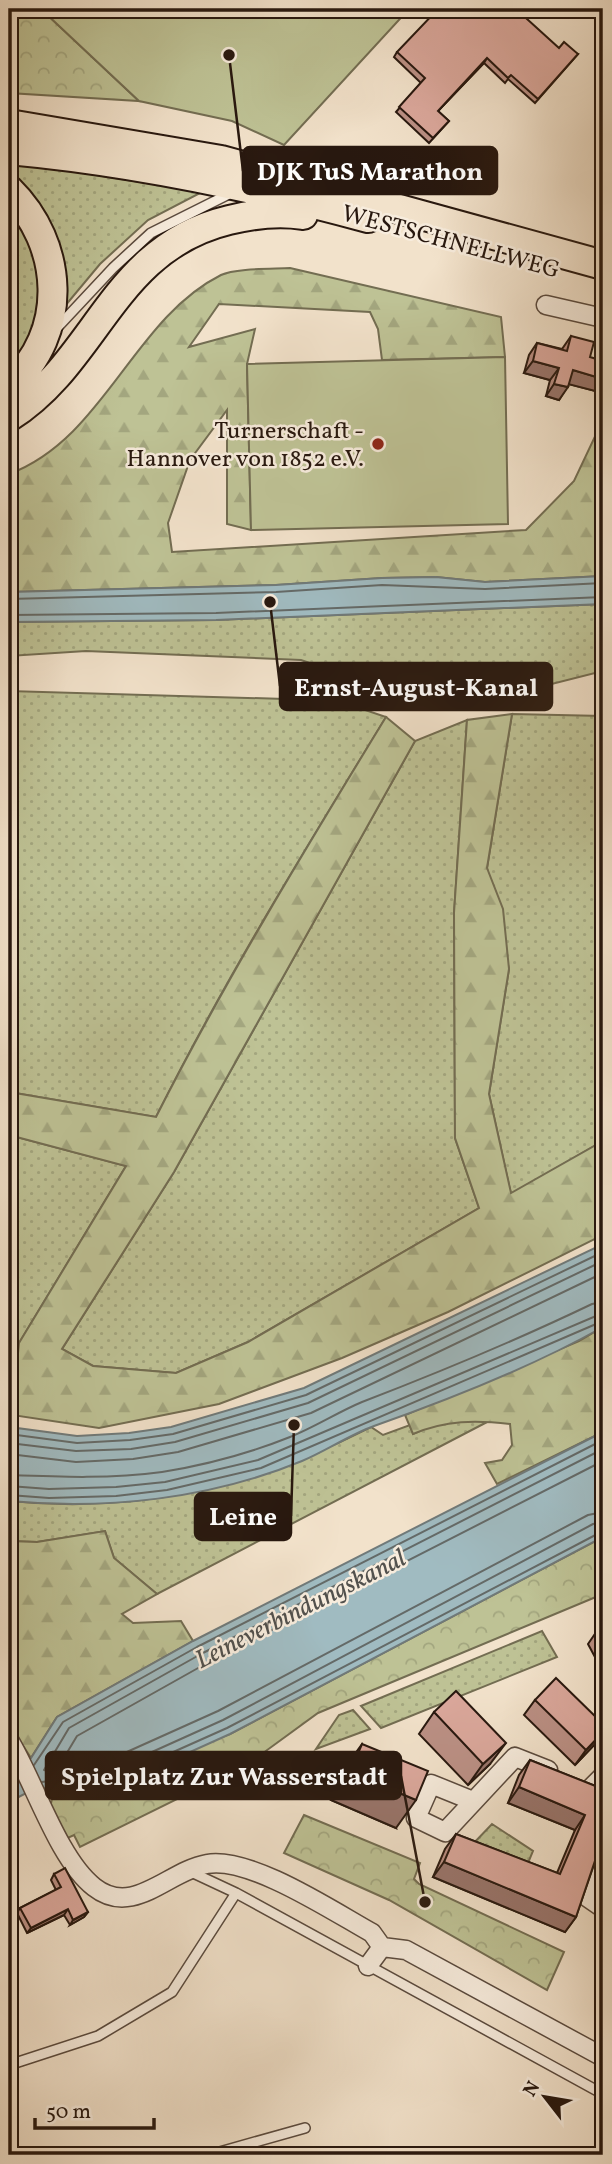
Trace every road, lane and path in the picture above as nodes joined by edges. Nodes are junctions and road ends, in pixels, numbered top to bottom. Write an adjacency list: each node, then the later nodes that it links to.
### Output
1 (9, 124): 6 (highway, WESTSCHNELLWEG)
2 (9, 150): 3 (highway, WESTSCHNELLWEG)
3 (246, 188): 5 (highway, WESTSCHNELLWEG); 10 (lane)
4 (9, 190): 10 (highway)
5 (358, 216): 7 (highway, WESTSCHNELLWEG); 12 (highway)
6 (603, 265)
7 (603, 282)
8 (546, 305): 9 (street)
9 (603, 318)
10 (44, 338): 11 (highway)
11 (9, 386)
12 (9, 417)
13 (12, 1745): 17 (street)
14 (588, 1782): 15 (street)
15 (472, 1801)
16 (603, 1857): 19 (street)
17 (188, 1871): 18 (lane); 20 (street)
18 (236, 1893): 21 (lane); 23 (lane)
19 (603, 1908)
20 (382, 1947): 21 (street); 22 (street)
21 (368, 1966): 24 (lane)
22 (603, 2057)
23 (9, 2065)
24 (603, 2094)
25 (305, 2128): 26 (lane)
26 (209, 2155)

